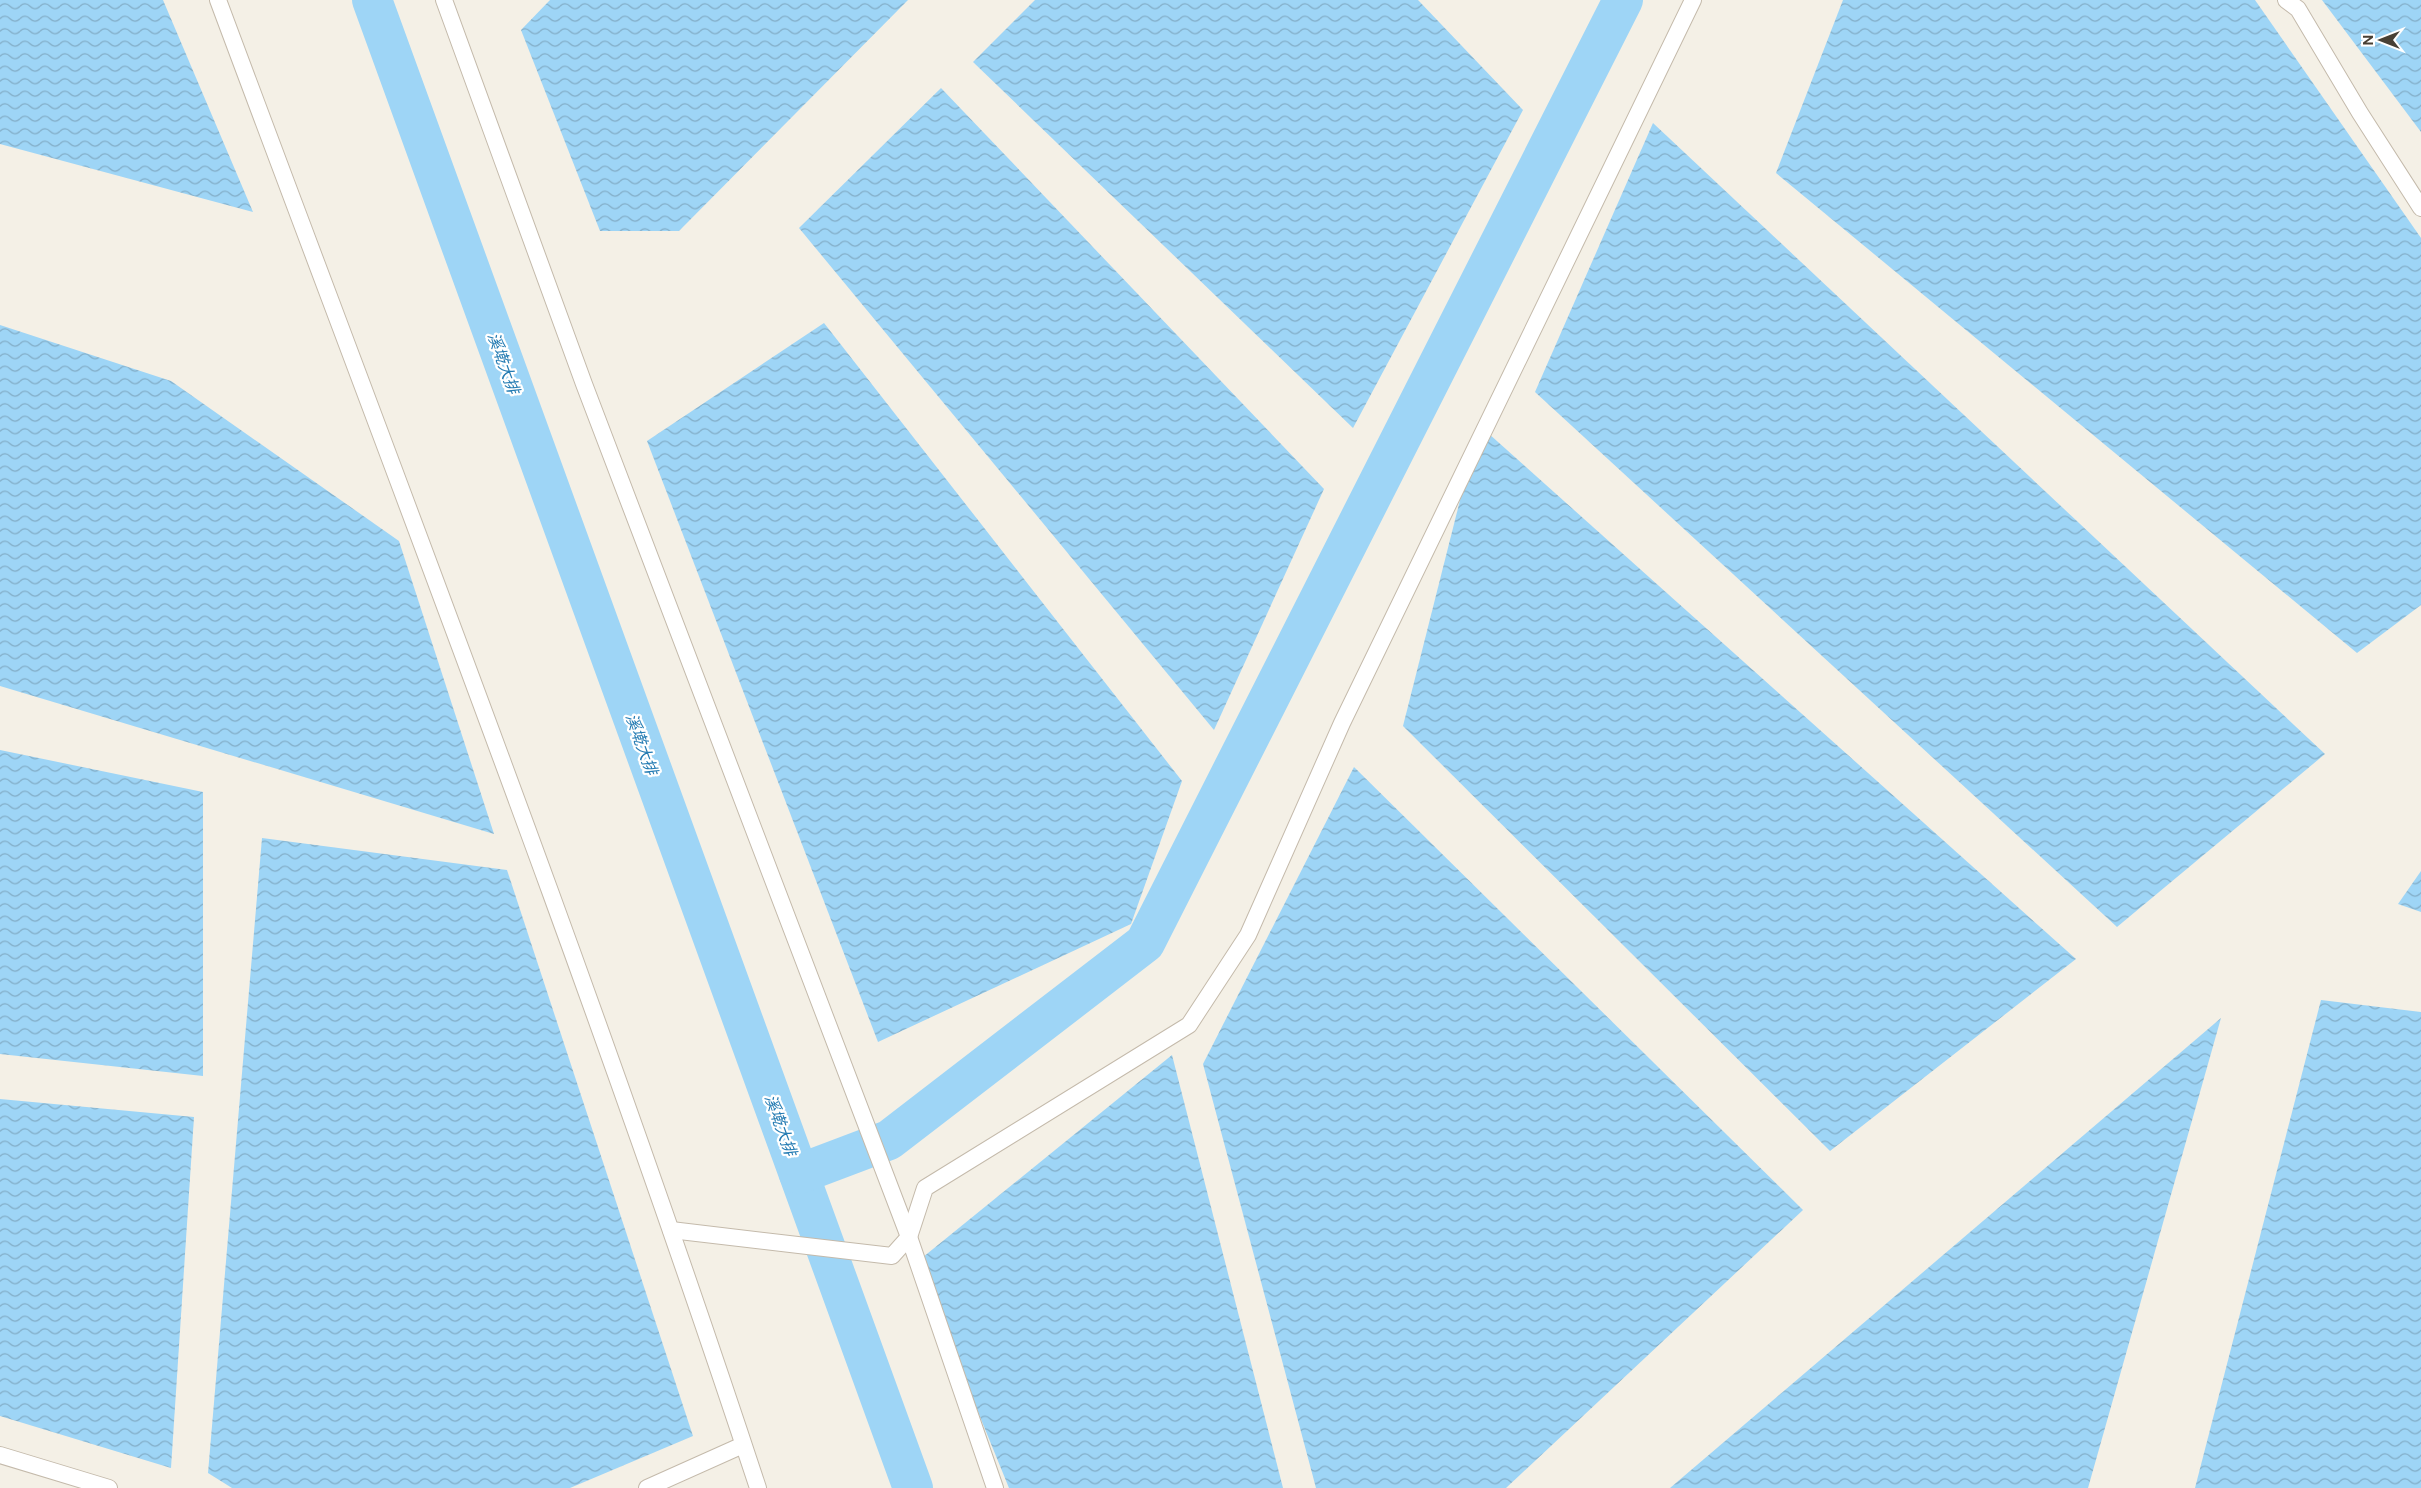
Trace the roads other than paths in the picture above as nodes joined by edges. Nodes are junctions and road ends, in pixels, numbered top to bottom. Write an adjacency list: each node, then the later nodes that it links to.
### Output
1 (218, 0): 6 (lane)
2 (444, 0): 7 (lane)
3 (1693, 0): 7 (lane)
4 (2286, 0): 5 (lane)
5 (2421, 208)
6 (671, 1230): 7 (lane); 8 (lane)
7 (908, 1238): 13 (lane)
8 (744, 1445): 11 (lane); 12 (lane)
9 (0, 1455): 10 (lane)
10 (109, 1488)
11 (647, 1488)
12 (758, 1488)
13 (995, 1488)

